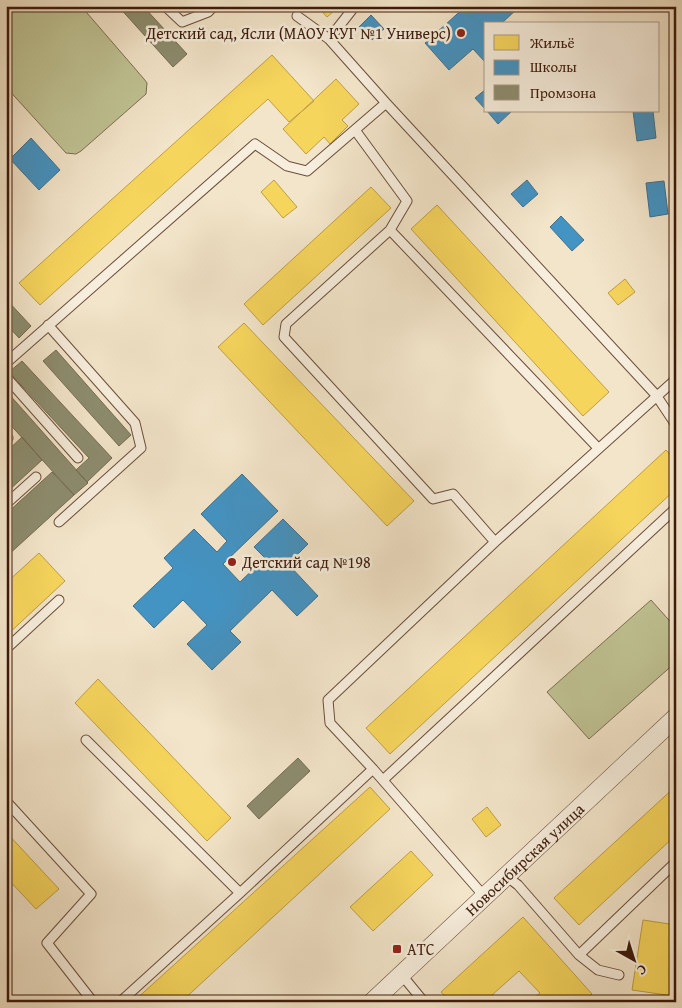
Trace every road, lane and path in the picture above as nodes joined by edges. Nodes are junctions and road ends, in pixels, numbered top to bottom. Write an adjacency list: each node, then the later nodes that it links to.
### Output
1 (165, 6): 2 (lane)
2 (214, 6)
3 (355, 6): 5 (lane)
4 (298, 16): 5 (lane)
5 (329, 38): 6 (lane)
6 (386, 104): 7 (lane); 13 (lane)
7 (355, 130): 8 (lane); 9 (lane)
8 (390, 230): 15 (lane); 21 (lane)
9 (48, 325): 10 (lane); 20 (lane)
10 (6, 363)
11 (6, 377): 16 (lane)
12 (676, 379): 13 (lane)
13 (656, 395): 14 (lane); 15 (lane)
14 (676, 425)
15 (598, 448): 21 (lane)
16 (78, 458)
17 (36, 477): 18 (lane)
18 (6, 504)
19 (676, 508): 27 (lane)
20 (59, 522)
21 (495, 542): 26 (lane)
22 (59, 600): 23 (lane)
23 (6, 649)
24 (676, 717): 30 (street, Новосибирская улица)
25 (86, 740): 31 (lane)
26 (373, 769): 27 (lane); 31 (lane)
27 (383, 780): 32 (lane)
28 (6, 801): 36 (lane)
29 (676, 862): 33 (lane)
30 (507, 875): 32 (lane); 33 (lane)
31 (240, 893): 37 (lane)
32 (484, 896): 34 (street, Новосибирская улица)
33 (579, 955): 35 (lane)
34 (402, 974): 38 (street, Новосибирская улица); 39 (lane)
35 (619, 975)
36 (93, 1002)
37 (120, 1002)
38 (372, 1002)
39 (424, 1002)

